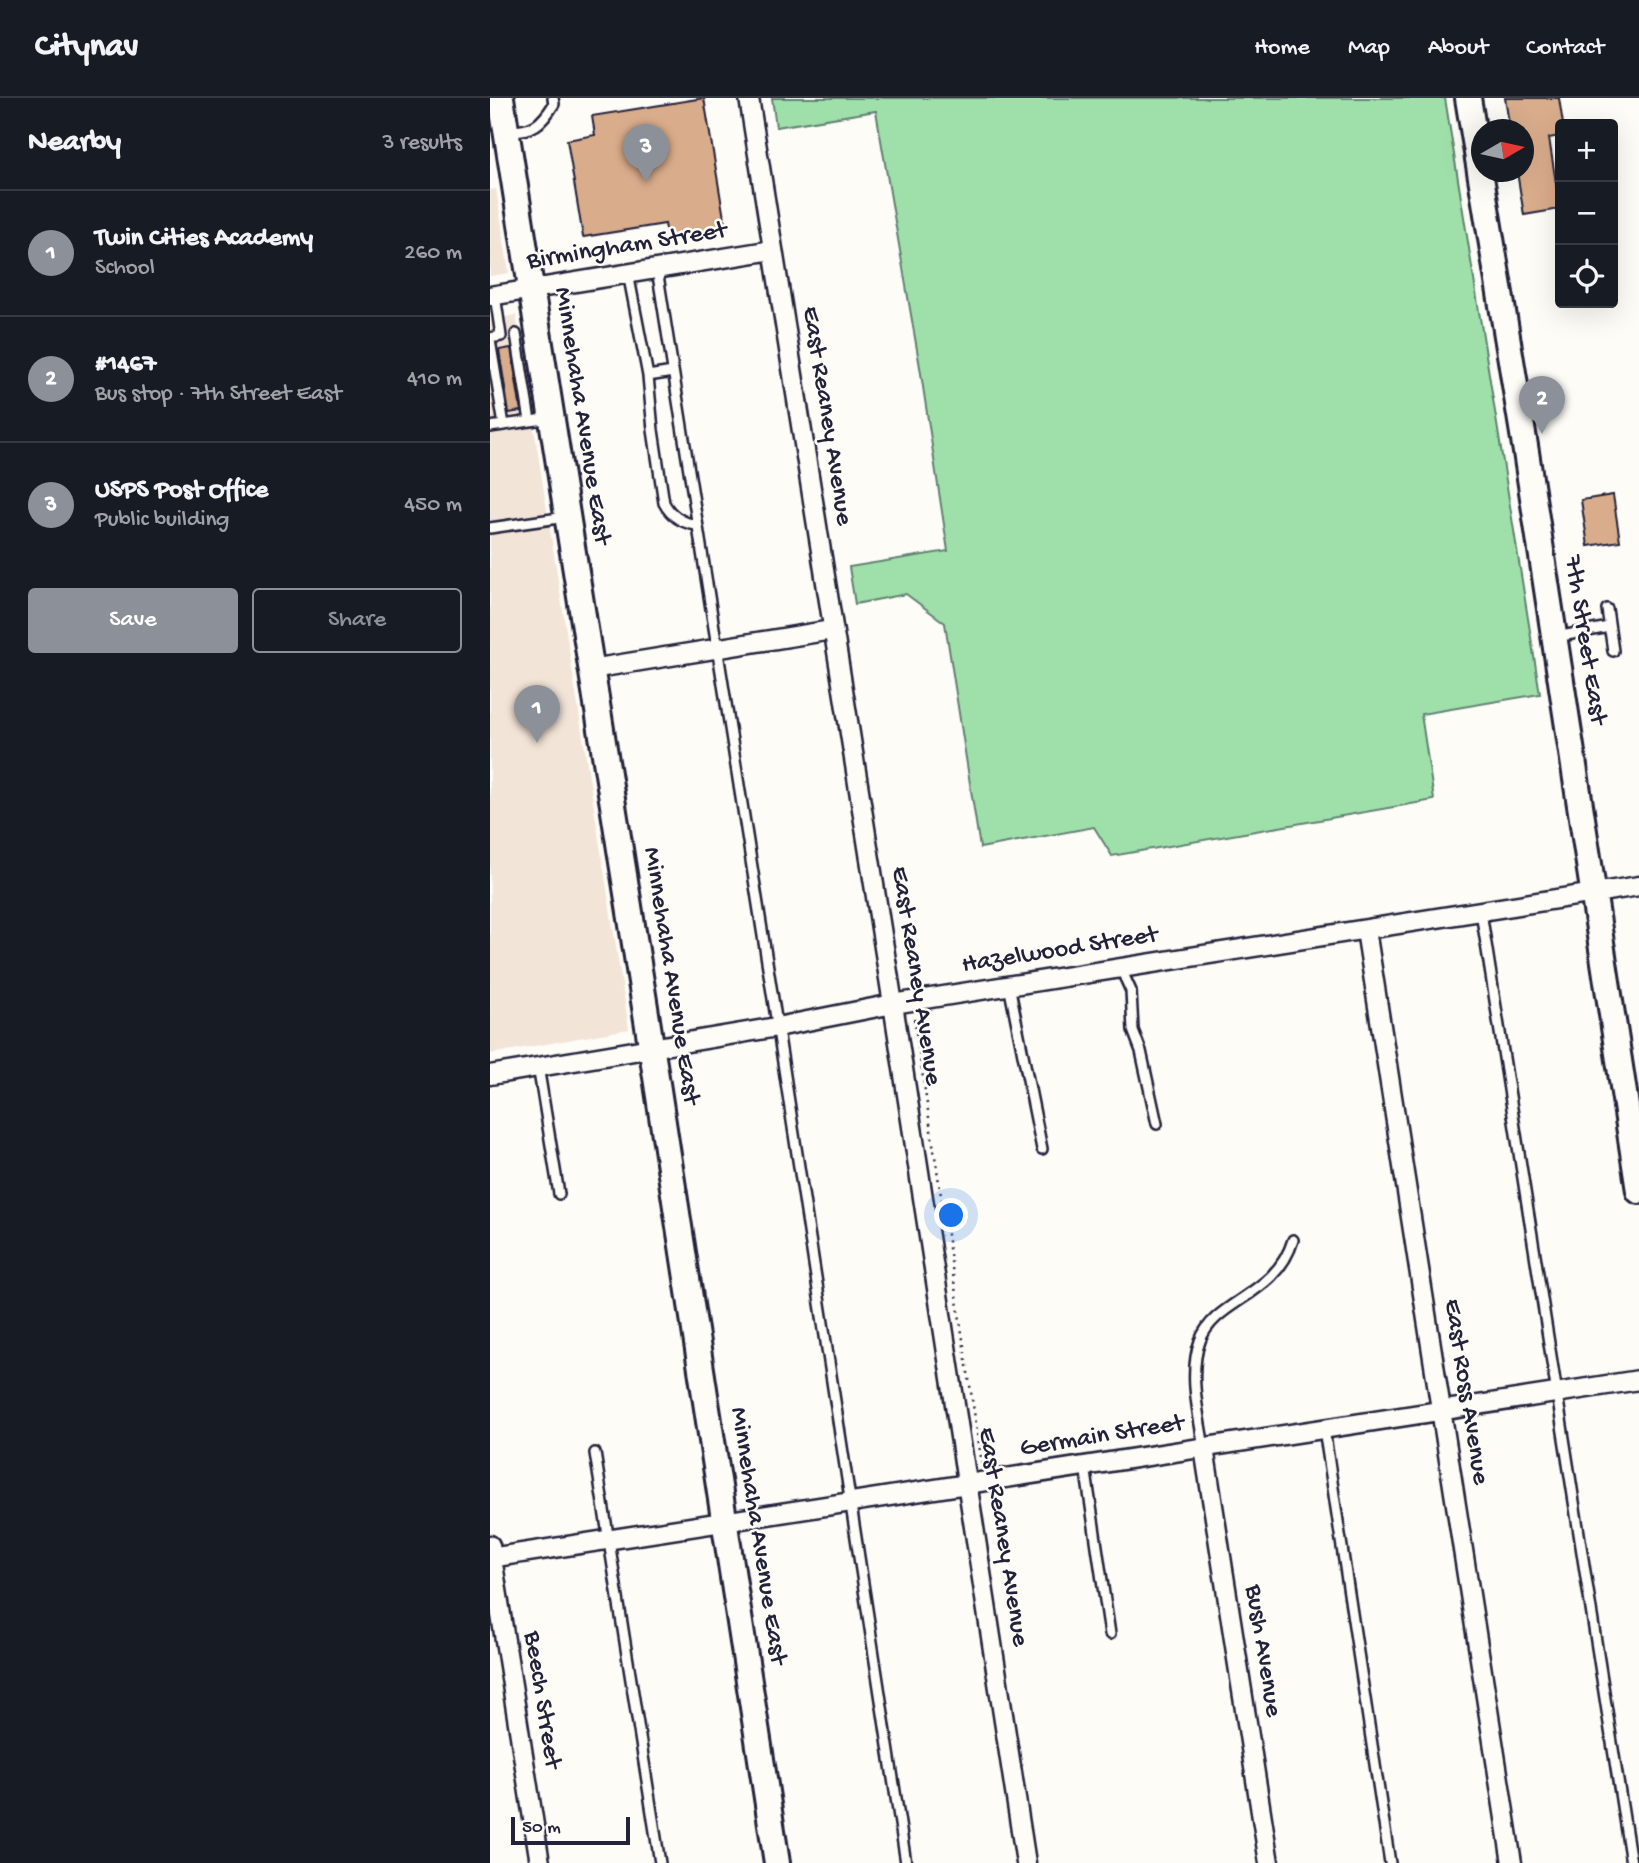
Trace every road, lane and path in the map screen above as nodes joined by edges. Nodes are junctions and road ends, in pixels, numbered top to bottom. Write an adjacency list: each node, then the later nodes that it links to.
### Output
1 (501, 98): 5 (main road, Minnehaha Avenue East)
2 (553, 98): 5 (lane)
3 (749, 98): 6 (street, East Reaney Avenue)
4 (1468, 98): 25 (main road, 7th Street East)
5 (506, 131): 9 (main road, Minnehaha Avenue East)
6 (773, 250): 7 (street, Birmingham Street); 24 (street, East Reaney Avenue)
7 (657, 269): 8 (street, Birmingham Street); 14 (lane)
8 (628, 273): 9 (street, Birmingham Street); 15 (lane)
9 (531, 289): 10 (street, Birmingham Street); 11 (main road, Minnehaha Avenue East)
10 (492, 295): 12 (lane)
11 (527, 332): 12 (lane); 16 (main road, Minnehaha Avenue East)
12 (501, 336): 13 (lane)
13 (490, 339): 17 (lane)
14 (673, 372): 15 (lane); 20 (lane)
15 (648, 376): 20 (lane)
16 (542, 419): 17 (lane); 19 (main road, Minnehaha Avenue East)
17 (504, 425): 18 (lane)
18 (490, 427)
19 (567, 516): 21 (lane); 28 (main road, Minnehaha Avenue East)
20 (697, 525): 26 (lane)
21 (490, 528)
22 (1607, 609): 23 (lane)
23 (1609, 628): 25 (lane); 27 (lane)
24 (832, 630): 26 (street); 35 (street, East Reaney Avenue)
25 (1554, 638): 30 (main road, 7th Street East)
26 (716, 649): 28 (street); 37 (lane)
27 (1613, 651)
28 (591, 669): 38 (main road, Minnehaha Avenue East)
29 (1639, 886): 30 (street, Hazelwood Street)
30 (1593, 894): 31 (street, Hazelwood Street); 43 (main road, 7th Street East)
31 (1481, 912): 32 (street, Hazelwood Street); 47 (lane)
32 (1366, 930): 33 (street, Hazelwood Street); 48 (street, East Ross Avenue)
33 (1121, 969): 34 (street, Hazelwood Street); 41 (lane)
34 (1009, 985): 35 (street, Hazelwood Street); 42 (lane)
35 (893, 1004): 37 (street, Hazelwood Street); 54 (street, East Reaney Avenue)
36 (912, 1017): 53 (path)
37 (777, 1027): 38 (street, Hazelwood Street); 55 (lane)
38 (652, 1047): 39 (street, Hazelwood Street); 56 (main road, Minnehaha Avenue East)
39 (538, 1066): 40 (street, Hazelwood Street); 44 (lane)
40 (490, 1075)
41 (1157, 1124)
42 (1042, 1149)
43 (1639, 1191)
44 (559, 1194)
45 (1293, 1240): 50 (lane)
46 (1639, 1380): 47 (street, Germain Street)
47 (1558, 1392): 48 (street, Germain Street); 68 (lane)
48 (1441, 1411): 49 (street, Germain Street); 67 (street, East Ross Avenue)
49 (1324, 1429): 50 (street, Germain Street); 66 (lane)
50 (1204, 1448): 52 (street, Germain Street); 65 (street, Bush Avenue)
51 (595, 1453): 57 (lane)
52 (1085, 1466): 54 (street, Germain Street); 59 (lane)
53 (981, 1467)
54 (967, 1485): 55 (street, Germain Street); 64 (street, East Reaney Avenue)
55 (851, 1503): 56 (street, Germain Street); 63 (lane)
56 (725, 1521): 57 (street, Germain Street); 62 (main road, Minnehaha Avenue East)
57 (610, 1540): 58 (street, Germain Street); 61 (lane)
58 (491, 1553): 60 (street, Beech Street)
59 (1110, 1634)
60 (540, 1863)
61 (660, 1863)
62 (777, 1863)
63 (906, 1863)
64 (1026, 1863)
65 (1269, 1863)
66 (1390, 1863)
67 (1512, 1863)
68 (1631, 1863)

